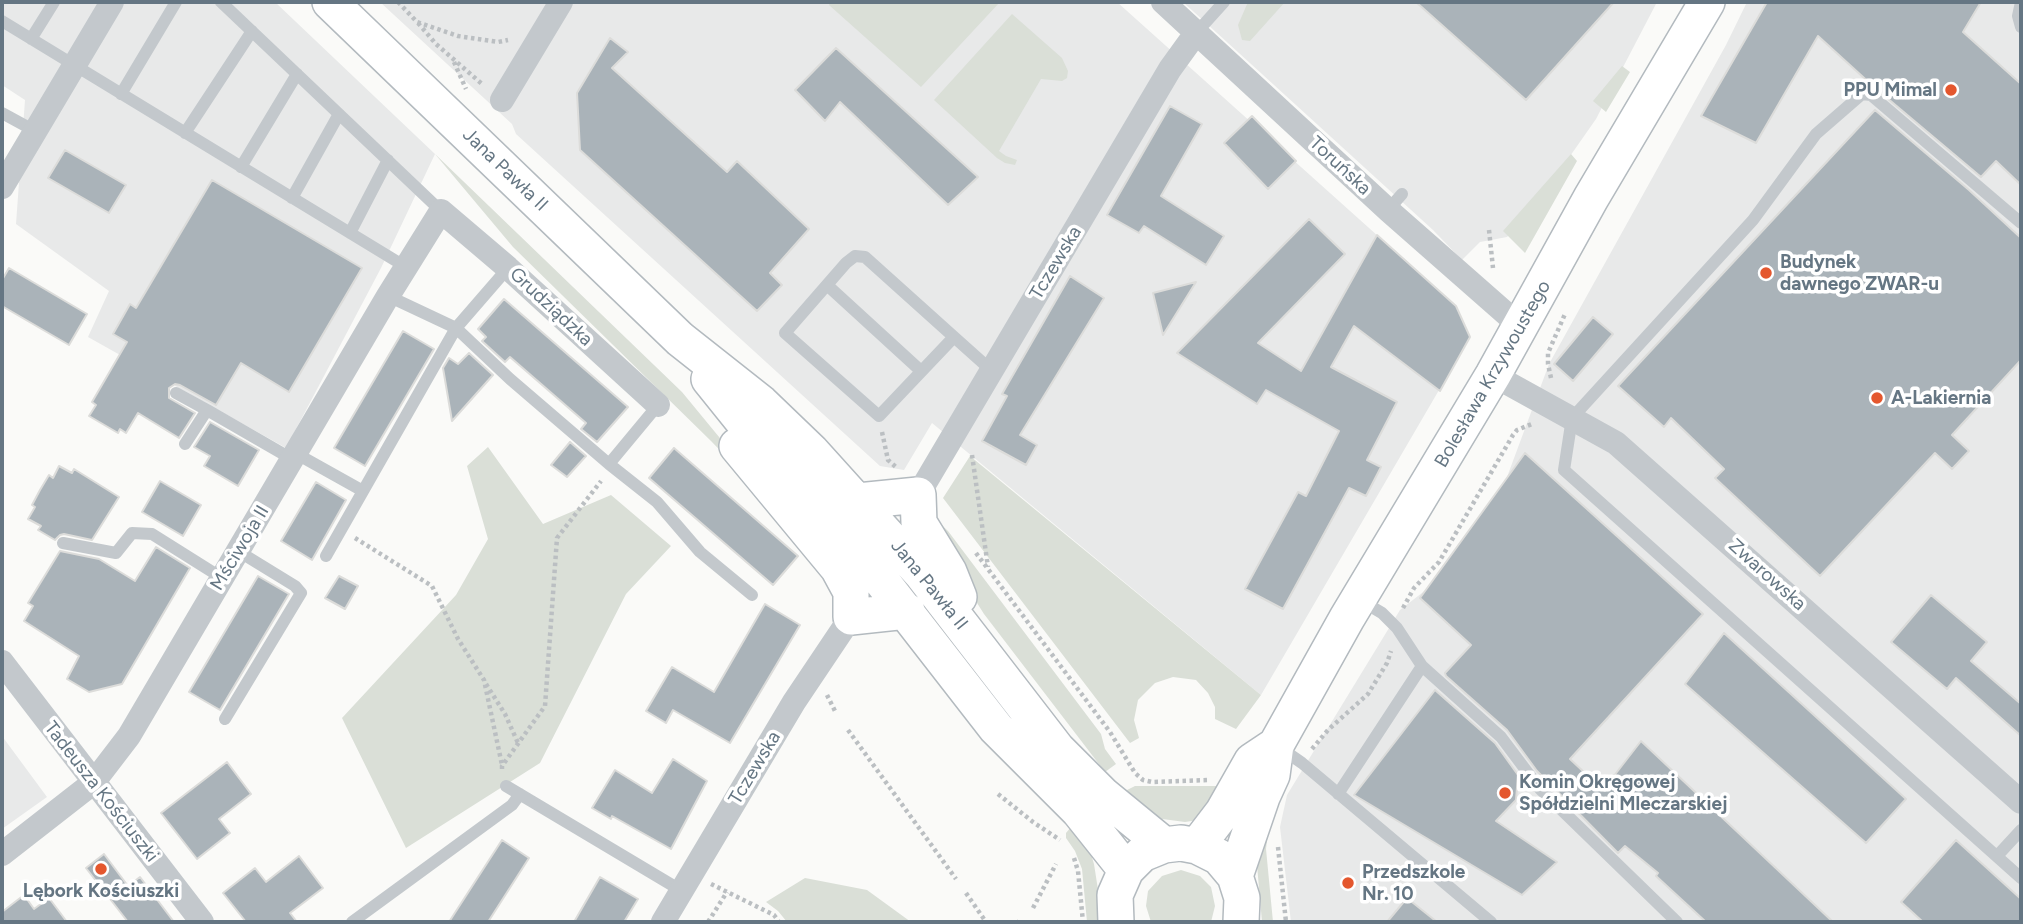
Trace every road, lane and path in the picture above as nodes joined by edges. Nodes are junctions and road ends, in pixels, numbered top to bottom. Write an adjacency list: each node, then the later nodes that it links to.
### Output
1 (54, 2): 18 (lane)
2 (112, 2): 20 (street)
3 (176, 2): 22 (lane)
4 (221, 2): 15 (lane)
5 (330, 2): 46 (main road, Jana Pawła II)
6 (398, 2): 13 (path)
7 (561, 2): 17 (street)
8 (1163, 2): 16 (street, Toruńska)
9 (1224, 2): 16 (lane)
10 (1707, 2): 43 (main road, Bolesława Krzywoustego)
11 (2021, 2): 14 (lane)
12 (2, 21): 18 (lane)
13 (417, 22): 17 (path); 19 (path)
14 (2021, 27)
15 (252, 31): 21 (lane); 28 (lane)
16 (1196, 33): 43 (street, Toruńska); 48 (street, Tczewska)
17 (541, 35): 24 (street)
18 (32, 39): 20 (lane)
19 (453, 59): 23 (path); 24 (path)
20 (74, 64): 22 (lane); 27 (street)
21 (297, 74): 26 (lane); 30 (lane)
22 (121, 94): 28 (lane)
23 (469, 96)
24 (502, 100)
25 (2, 113): 27 (lane)
26 (340, 114): 29 (lane); 32 (lane)
27 (35, 131): 31 (street)
28 (185, 133): 30 (lane)
29 (388, 160): 33 (lane); 36 (lane)
30 (241, 167): 32 (lane)
31 (2, 187)
32 (292, 198): 36 (lane)
33 (441, 211): 37 (street, Mściwoja II); 38 (street, Grudziądzka)
34 (2021, 223): 55 (lane)
35 (1489, 230): 39 (path)
36 (350, 233): 37 (lane)
37 (406, 267): 41 (street, Mściwoja II)
38 (508, 268): 44 (lane); 52 (street, Grudziądzka)
39 (1493, 268)
40 (827, 285): 45 (lane); 47 (lane); 47 (lane)
41 (388, 296): 44 (lane); 58 (street, Mściwoja II)
42 (1567, 308): 53 (path)
43 (1520, 326): 49 (main road, Bolesława Krzywoustego)
44 (456, 328): 59 (lane); 60 (lane)
45 (954, 337): 47 (lane); 48 (lane)
46 (680, 339): 50 (main road, Jana Pawła II); 63 (main road, Jana Pawła II)
47 (921, 371)
48 (992, 371): 62 (street, Tczewska)
49 (1493, 375): 53 (street, Zwarowska); 72 (main road, Bolesława Krzywoustego)
50 (711, 382): 73 (main road, Jana Pawła II); 74 (main road)
51 (176, 393): 54 (lane)
52 (658, 405): 59 (lane)
53 (1547, 405): 55 (street, Zwarowska); 75 (path)
54 (207, 410): 56 (lane); 58 (lane)
55 (1572, 418): 91 (street, Zwarowska); 98 (lane)
56 (185, 444)
57 (972, 453): 69 (path)
58 (294, 456): 60 (lane); 67 (street, Mściwoja II)
59 (610, 464): 71 (lane)
60 (363, 491): 64 (lane)
61 (590, 495): 82 (path)
62 (918, 495): 63 (main road); 76 (main road)
63 (858, 501): 76 (main road, Jana Pawła II)
64 (341, 530): 68 (lane); 79 (path)
65 (62, 543): 70 (lane)
66 (973, 550): 69 (path)
67 (238, 551): 70 (street, Mściwoja II); 80 (lane)
68 (326, 556)
69 (989, 570): 85 (path)
70 (222, 578): 86 (street, Mściwoja II)
71 (752, 594)
72 (1358, 599): 75 (lane); 83 (main road, Bolesława Krzywoustego)
73 (907, 611): 74 (main road); 100 (main road, Jana Pawła II)
74 (851, 617): 104 (street, Tczewska)
75 (1396, 628): 78 (lane); 83 (path)
76 (976, 643): 95 (main road, Jana Pawła II)
77 (2, 662): 86 (street, Tadeusza Kościuszki)
78 (1422, 666): 90 (lane); 119 (lane)
79 (484, 680): 82 (path); 84 (path)
80 (225, 719)
81 (848, 730): 103 (path)
82 (518, 743): 84 (path)
83 (1295, 754): 90 (lane); 95 (main road, Bolesława Krzywoustego); 101 (main road, Bolesława Krzywoustego)
84 (502, 765): 87 (path)
85 (1220, 780)
86 (93, 783): 97 (street, Mściwoja II); 108 (street, Tadeusza Kościuszki)
87 (506, 786): 88 (lane)
88 (520, 794): 104 (lane); 109 (lane)
89 (998, 794): 93 (path)
90 (1338, 794): 118 (lane)
91 (2021, 802)
92 (2021, 830): 98 (lane)
93 (1066, 844)
94 (1278, 844): 117 (path)
95 (1181, 845): 100 (main road); 101 (main road, Jana Pawła II)
96 (1072, 853): 114 (path)
97 (2, 854)
98 (1998, 855): 102 (lane)
99 (1056, 864): 107 (path)
100 (1126, 870): 115 (main road)
101 (1235, 876): 116 (main road)
102 (2021, 878)
103 (956, 879)
104 (687, 882): 105 (path); 110 (street, Tczewska)
105 (727, 892): 111 (path); 112 (path)
106 (966, 893): 113 (path)
107 (1033, 908)
108 (201, 922)
109 (352, 922)
110 (663, 922)
111 (708, 922)
112 (779, 922)
113 (986, 922)
114 (1083, 922)
115 (1116, 922)
116 (1241, 922)
117 (1286, 922)
118 (1491, 922)
119 (1677, 922)

